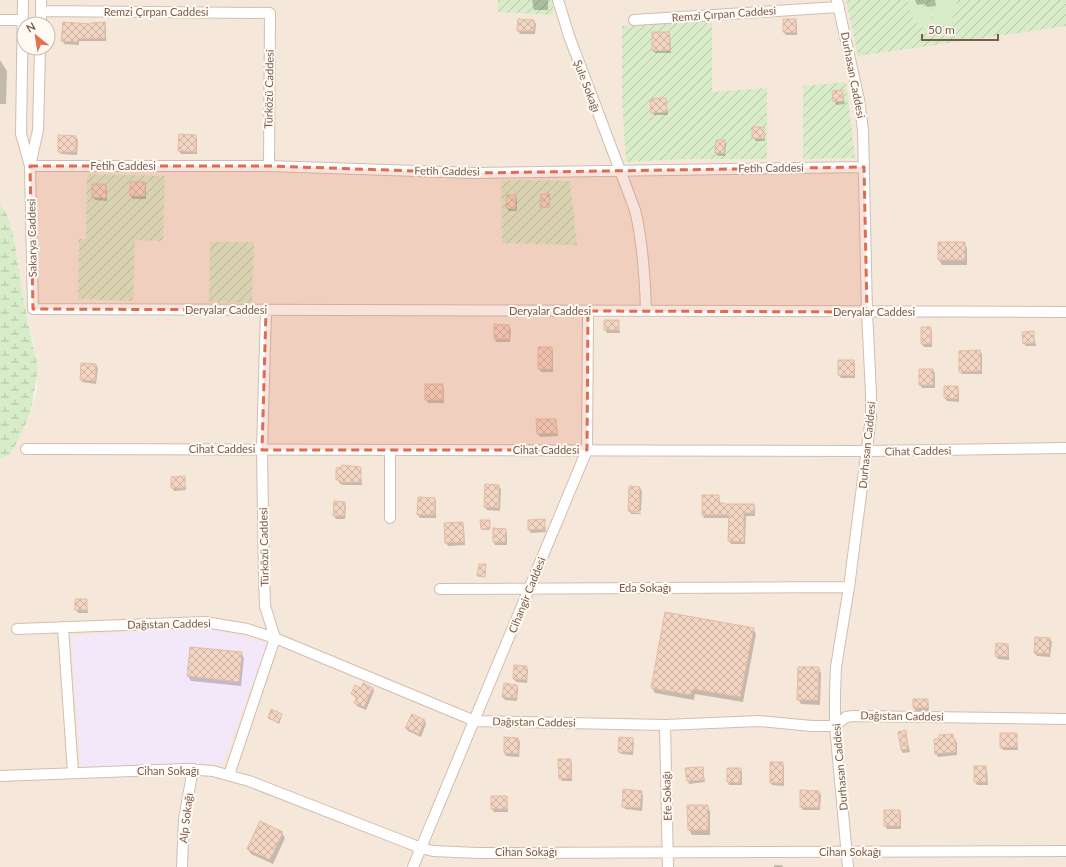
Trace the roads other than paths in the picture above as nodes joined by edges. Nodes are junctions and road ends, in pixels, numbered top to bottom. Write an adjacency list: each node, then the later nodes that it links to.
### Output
1 (23, 0): 7 (street, Sakarya Caddesi)
2 (41, 0): 5 (street)
3 (558, 0): 17 (street, Şule Sokağı)
4 (838, 3): 11 (street, Remzi Çırpan Caddesi); 16 (street, Durhasan Caddesi)
5 (41, 11): 6 (street, Remzi Çırpan Caddesi); 8 (street)
6 (270, 13): 15 (street, Türközü Caddesi)
7 (23, 16)
8 (41, 16)
9 (0, 20): 10 (street)
10 (16, 20)
11 (634, 20)
12 (22, 56): 14 (street, Sakarya Caddesi)
13 (40, 56): 14 (street, Sakarya Caddesi)
14 (30, 166): 15 (street, Fetih Caddesi); 18 (street, Sakarya Caddesi)
15 (269, 166): 17 (street, Fetih Caddesi)
16 (864, 167): 17 (street, Fetih Caddesi); 22 (street, Durhasan Caddesi)
17 (620, 170): 21 (street, Şule Sokağı)
18 (33, 309): 19 (street, Deryalar Caddesi)
19 (266, 310): 20 (street, Deryalar Caddesi); 26 (street, Türközü Caddesi)
20 (588, 311): 21 (street, Deryalar Caddesi); 28 (street, Cihangir Caddesi)
21 (646, 311): 22 (street, Deryalar Caddesi)
22 (867, 312): 23 (street, Deryalar Caddesi); 29 (street, Durhasan Caddesi)
23 (1066, 312)
24 (1066, 448): 29 (street, Cihat Caddesi)
25 (26, 449): 26 (street, Cihat Caddesi)
26 (262, 450): 27 (street, Cihat Caddesi); 36 (street, Türközü Caddesi)
27 (390, 450): 28 (street, Cihat Caddesi); 30 (street)
28 (587, 450): 29 (street, Cihat Caddesi); 32 (street, Cihangir Caddesi)
29 (868, 451): 31 (street, Durhasan Caddesi)
30 (390, 518)
31 (849, 587): 32 (street, Eda Sokağı); 40 (street, Durhasan Caddesi)
32 (529, 588): 33 (street, Eda Sokağı); 38 (street, Cihangir Caddesi)
33 (440, 589)
34 (63, 627): 35 (street, Dağıstan Caddesi); 36 (street, Dağıstan Caddesi); 42 (street)
35 (17, 629)
36 (275, 638): 38 (street, Dağıstan Caddesi); 43 (street)
37 (1066, 719): 40 (street, Dağıstan Caddesi)
38 (475, 721): 39 (street, Dağıstan Caddesi); 45 (street, Cihangir Caddesi)
39 (665, 725): 40 (street, Dağıstan Caddesi); 46 (street, Efe Sokağı)
40 (835, 726): 48 (street, Durhasan Caddesi)
41 (193, 769): 42 (street, Cihan Sokağı); 43 (street, Cihan Sokağı); 49 (street, Alp Sokağı)
42 (73, 773): 44 (street, Cihan Sokağı)
43 (229, 775): 45 (street, Cihan Sokağı)
44 (0, 776)
45 (421, 848): 46 (street, Cihan Sokağı); 50 (street, Cihangir Caddesi)
46 (668, 851): 48 (street, Cihan Sokağı); 51 (street, Efe Sokağı)
47 (1066, 851): 48 (street, Cihan Sokağı)
48 (847, 853): 52 (street, Durhasan Caddesi)
49 (182, 867)
50 (413, 867)
51 (668, 867)
52 (848, 867)

